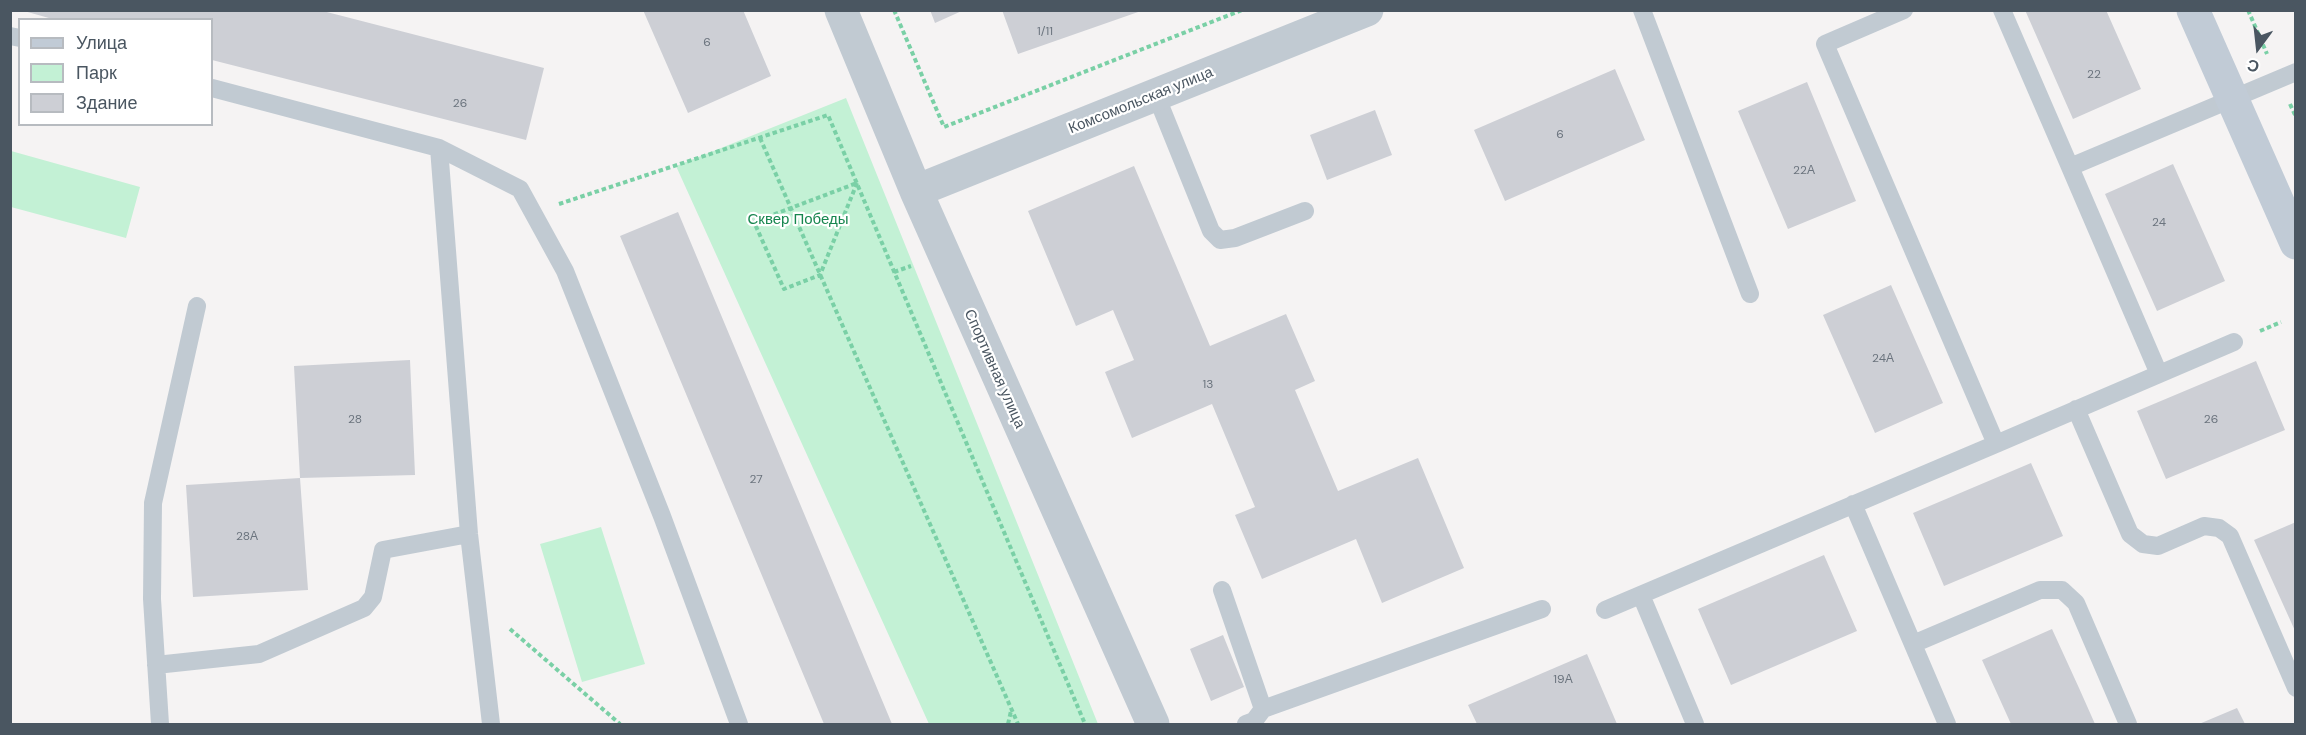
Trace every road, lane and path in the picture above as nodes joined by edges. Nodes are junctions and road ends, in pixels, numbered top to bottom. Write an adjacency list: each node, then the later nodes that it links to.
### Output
1 (841, 10): 17 (street, Спортивная улица)
2 (894, 10): 3 (path)
3 (1242, 10)
4 (1367, 10): 11 (street, Комсомольская улица)
5 (1642, 10): 23 (lane)
6 (1904, 10): 30 (lane)
7 (2002, 10): 15 (lane)
8 (2193, 10): 12 (street)
9 (2295, 72): 12 (lane)
10 (213, 88): 14 (lane)
11 (1156, 95): 17 (street, Комсомольская улица); 19 (lane)
12 (2231, 98): 15 (lane); 21 (street)
13 (760, 138): 16 (path); 18 (path); 20 (path)
14 (439, 148): 20 (lane); 32 (lane)
15 (2070, 167): 28 (lane)
16 (857, 183): 18 (path); 22 (path); 49 (path)
17 (916, 191): 50 (street, Спортивная улица)
18 (791, 209): 22 (path); 22 (path)
19 (1305, 211)
20 (533, 213): 46 (lane)
21 (2295, 243)
22 (820, 274): 42 (path)
23 (1750, 294)
24 (197, 306): 39 (lane)
25 (2281, 322): 26 (path)
26 (2267, 328)
27 (2234, 342): 28 (lane)
28 (2158, 374): 29 (lane)
29 (2076, 409): 30 (lane); 40 (lane)
30 (1996, 444): 31 (lane)
31 (1853, 504): 34 (lane); 38 (lane)
32 (469, 534): 35 (lane); 39 (lane)
33 (1222, 590): 41 (lane)
34 (1641, 595): 37 (lane); 52 (lane)
35 (475, 599): 44 (lane); 45 (path)
36 (1542, 609): 41 (lane)
37 (1605, 610)
38 (1913, 644): 53 (lane); 54 (lane)
39 (156, 665): 43 (lane)
40 (2295, 688)
41 (1263, 709): 51 (lane)
42 (1012, 710): 47 (path); 48 (path)
43 (160, 724)
44 (491, 724)
45 (620, 724)
46 (739, 724)
47 (1008, 724)
48 (1018, 724)
49 (1085, 724)
50 (1153, 724)
51 (1246, 724)
52 (1695, 724)
53 (1947, 724)
54 (2128, 724)

